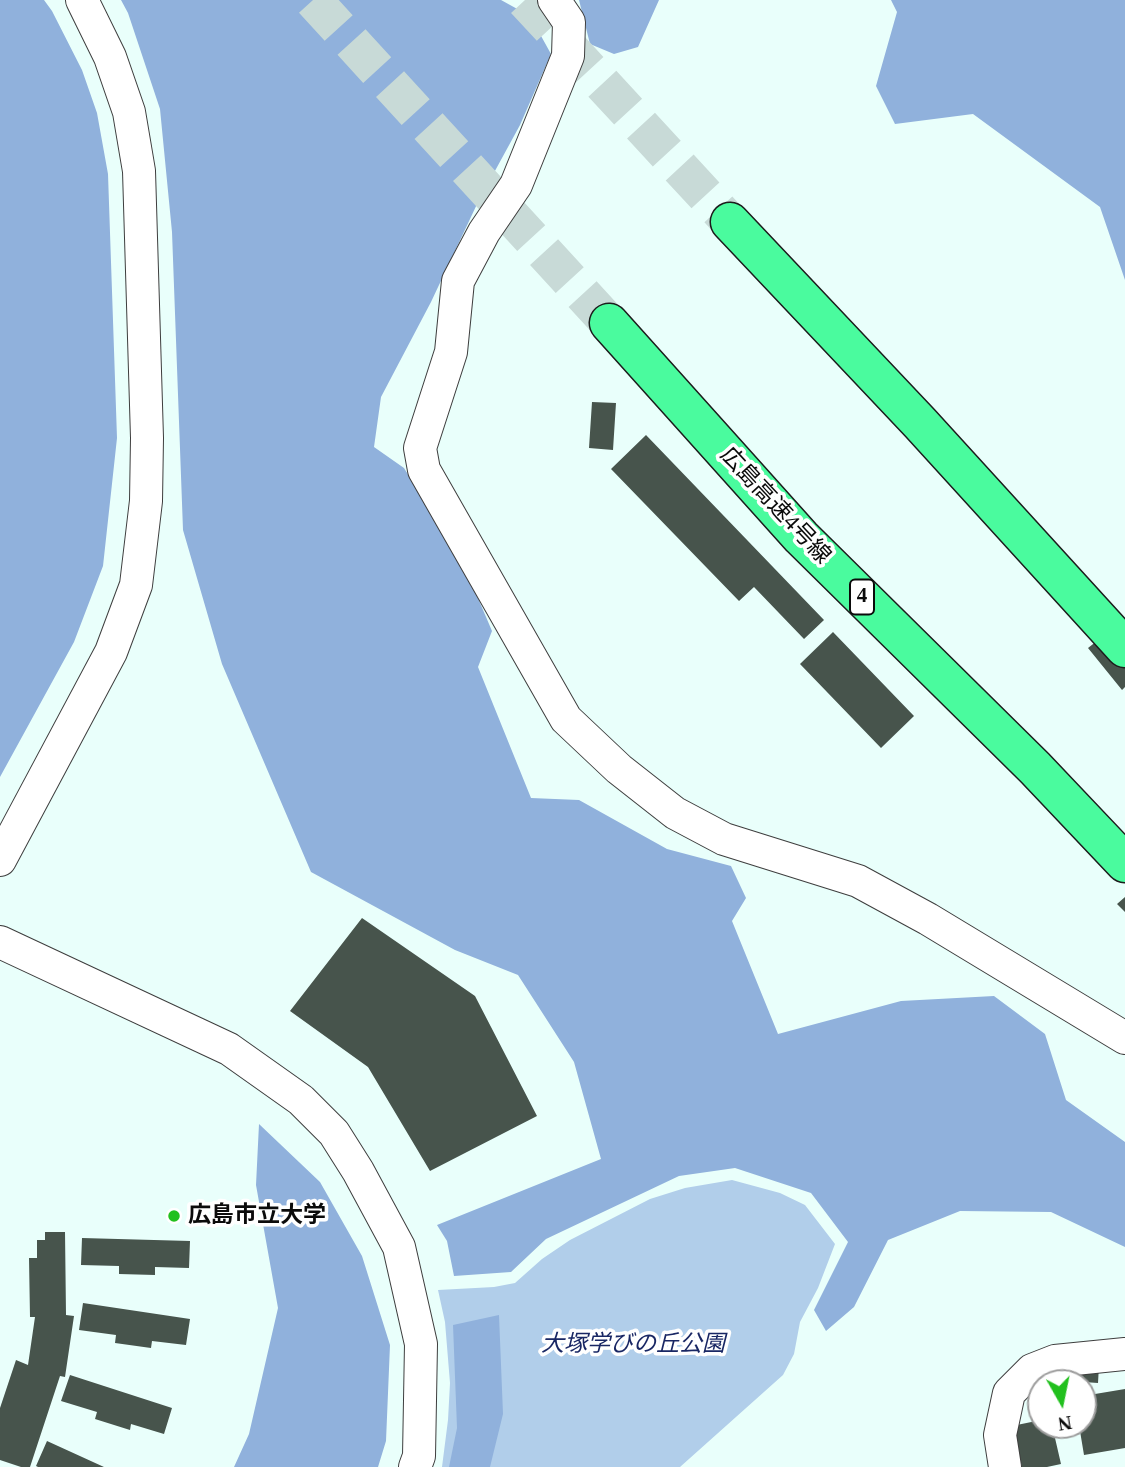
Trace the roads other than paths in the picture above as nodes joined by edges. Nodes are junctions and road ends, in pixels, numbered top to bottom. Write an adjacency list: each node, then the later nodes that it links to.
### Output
1 (82, 0): 6 (street)
2 (554, 0): 9 (street)
3 (730, 222): 5 (highway)
4 (608, 323): 7 (highway, 広島高速4号線 / 4)
5 (1125, 648)
6 (0, 860)
7 (1125, 863)
8 (0, 942): 11 (street)
9 (1125, 1038)
10 (1125, 1354): 12 (street)
11 (415, 1467)
12 (1005, 1467)

